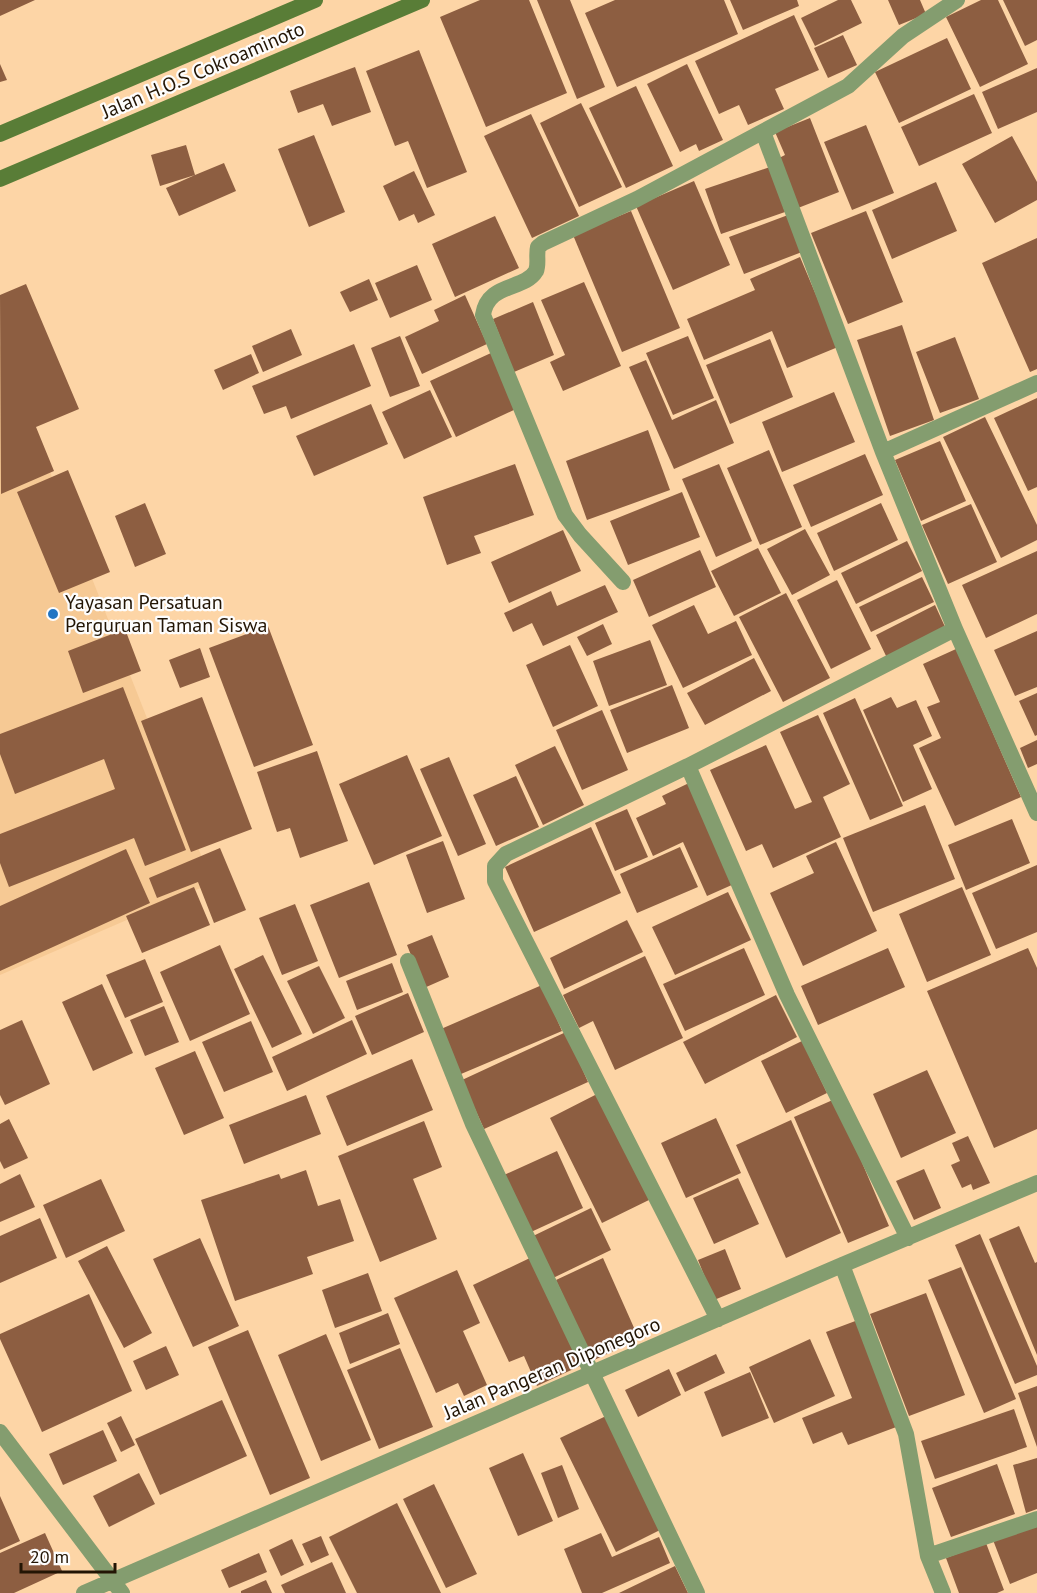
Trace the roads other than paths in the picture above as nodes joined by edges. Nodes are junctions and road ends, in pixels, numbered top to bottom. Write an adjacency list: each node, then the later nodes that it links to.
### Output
1 (315, 0): 5 (main road, Jalan H.O.S Cokroaminoto)
2 (422, 0): 6 (main road, Jalan H.O.S Cokroaminoto)
3 (957, 0): 4 (street)
4 (763, 132): 8 (street); 9 (street)
5 (0, 134)
6 (0, 179)
7 (1037, 383): 8 (street)
8 (883, 452): 10 (street)
9 (623, 582)
10 (955, 629): 11 (street); 12 (street)
11 (688, 765): 15 (street); 17 (street)
12 (1037, 813)
13 (408, 961): 18 (street)
14 (1037, 1183): 15 (street, Jalan Pangeran Diponegoro)
15 (908, 1238): 16 (street, Jalan Pangeran Diponegoro)
16 (842, 1265): 17 (street, Jalan Pangeran Diponegoro); 21 (street)
17 (718, 1319): 18 (street, Jalan Pangeran Diponegoro)
18 (593, 1374): 22 (street, Jalan Pangeran Diponegoro); 24 (street)
19 (0, 1432): 22 (street)
20 (1037, 1519): 21 (street)
21 (928, 1556): 25 (street)
22 (118, 1587): 23 (street, Jalan Pangeran Diponegoro)
23 (84, 1593)
24 (697, 1593)
25 (943, 1593)

